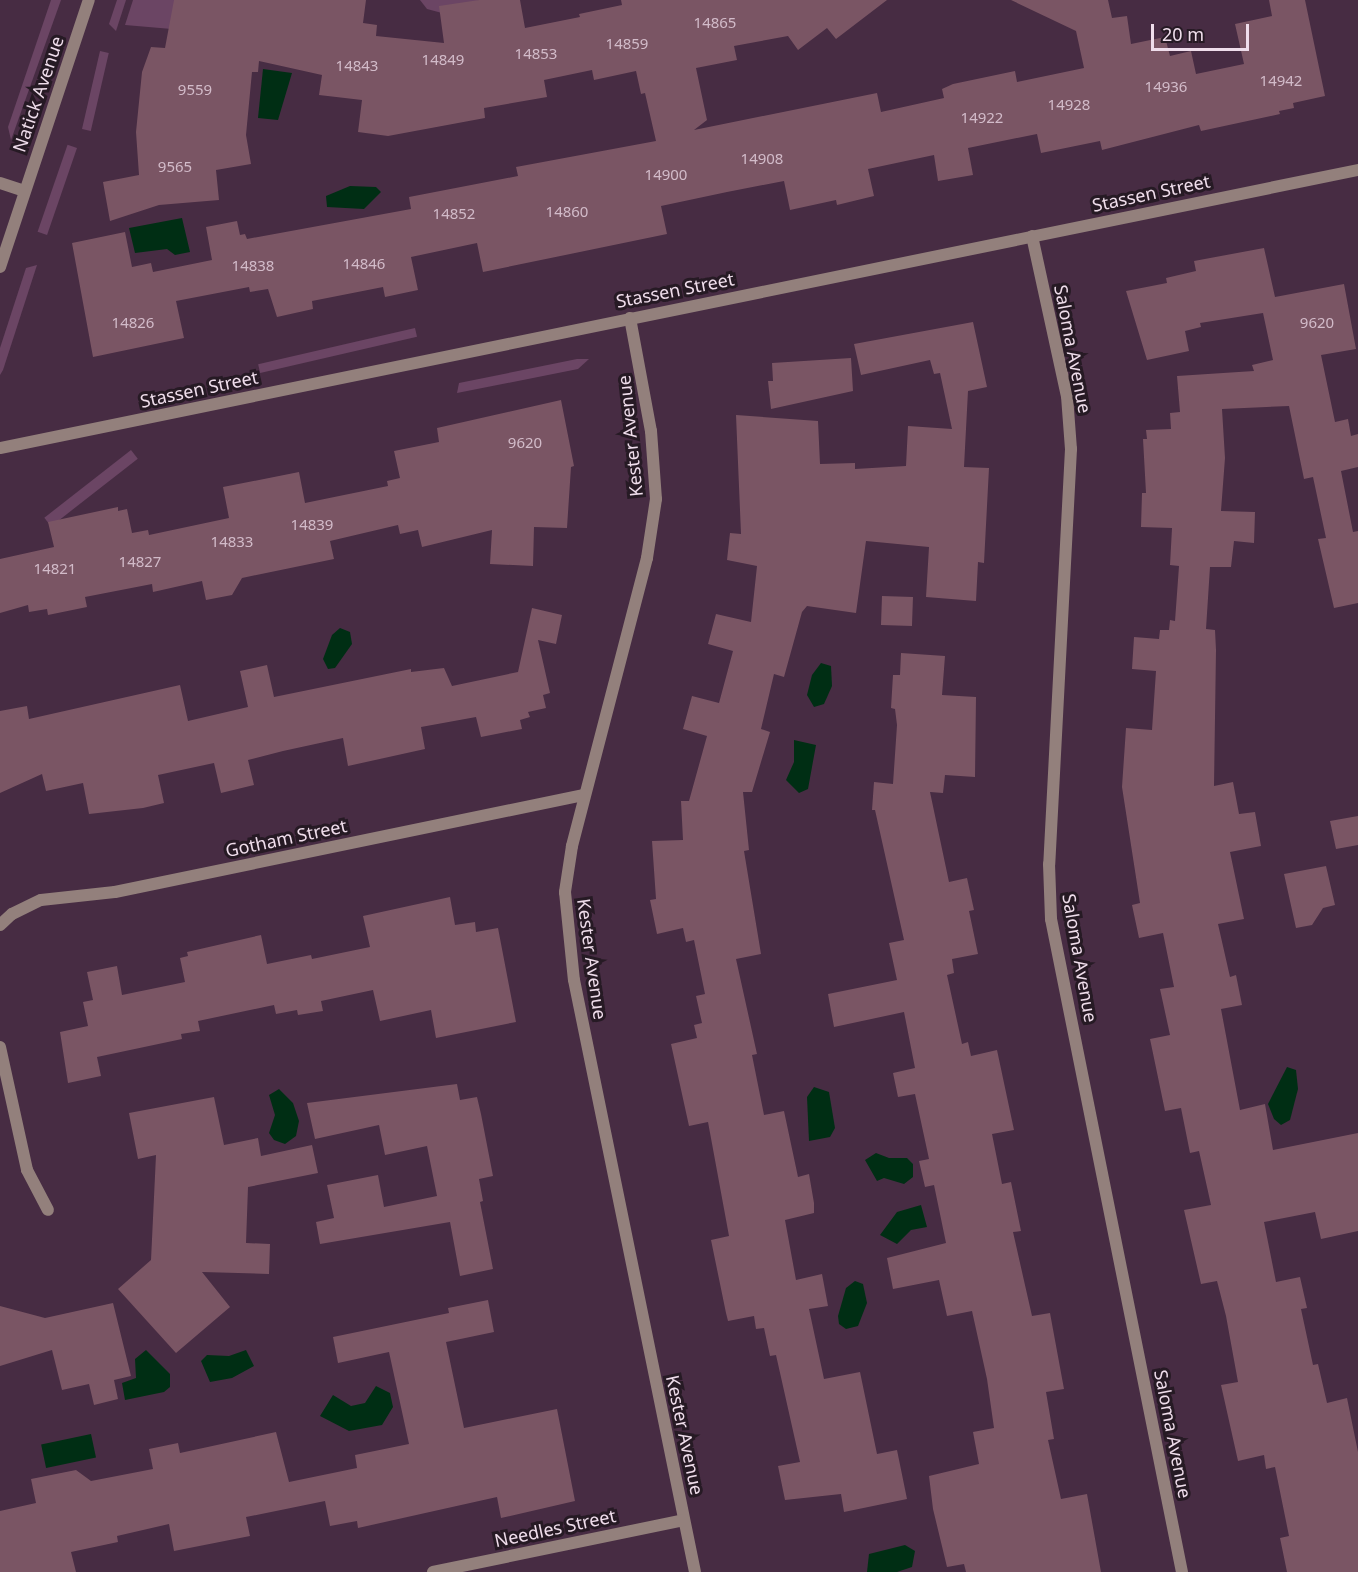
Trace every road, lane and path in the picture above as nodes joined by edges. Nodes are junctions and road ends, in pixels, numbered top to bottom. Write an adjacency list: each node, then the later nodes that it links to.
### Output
1 (89, 0): 4 (street, Natick Avenue)
2 (1358, 170): 5 (street, Stassen Street)
3 (0, 183): 4 (street)
4 (24, 191): 6 (street, Natick Avenue)
5 (1032, 236): 7 (street, Stassen Street); 16 (street, Saloma Avenue)
6 (0, 267)
7 (630, 318): 8 (street, Stassen Street); 9 (street, Kester Avenue)
8 (0, 448)
9 (584, 795): 10 (street, Gotham Street); 13 (street, Kester Avenue)
10 (0, 925)
11 (0, 1047): 12 (street)
12 (48, 1210)
13 (684, 1520): 14 (street, Needles Street); 15 (street, Kester Avenue)
14 (433, 1572)
15 (695, 1572)
16 (1182, 1572)

